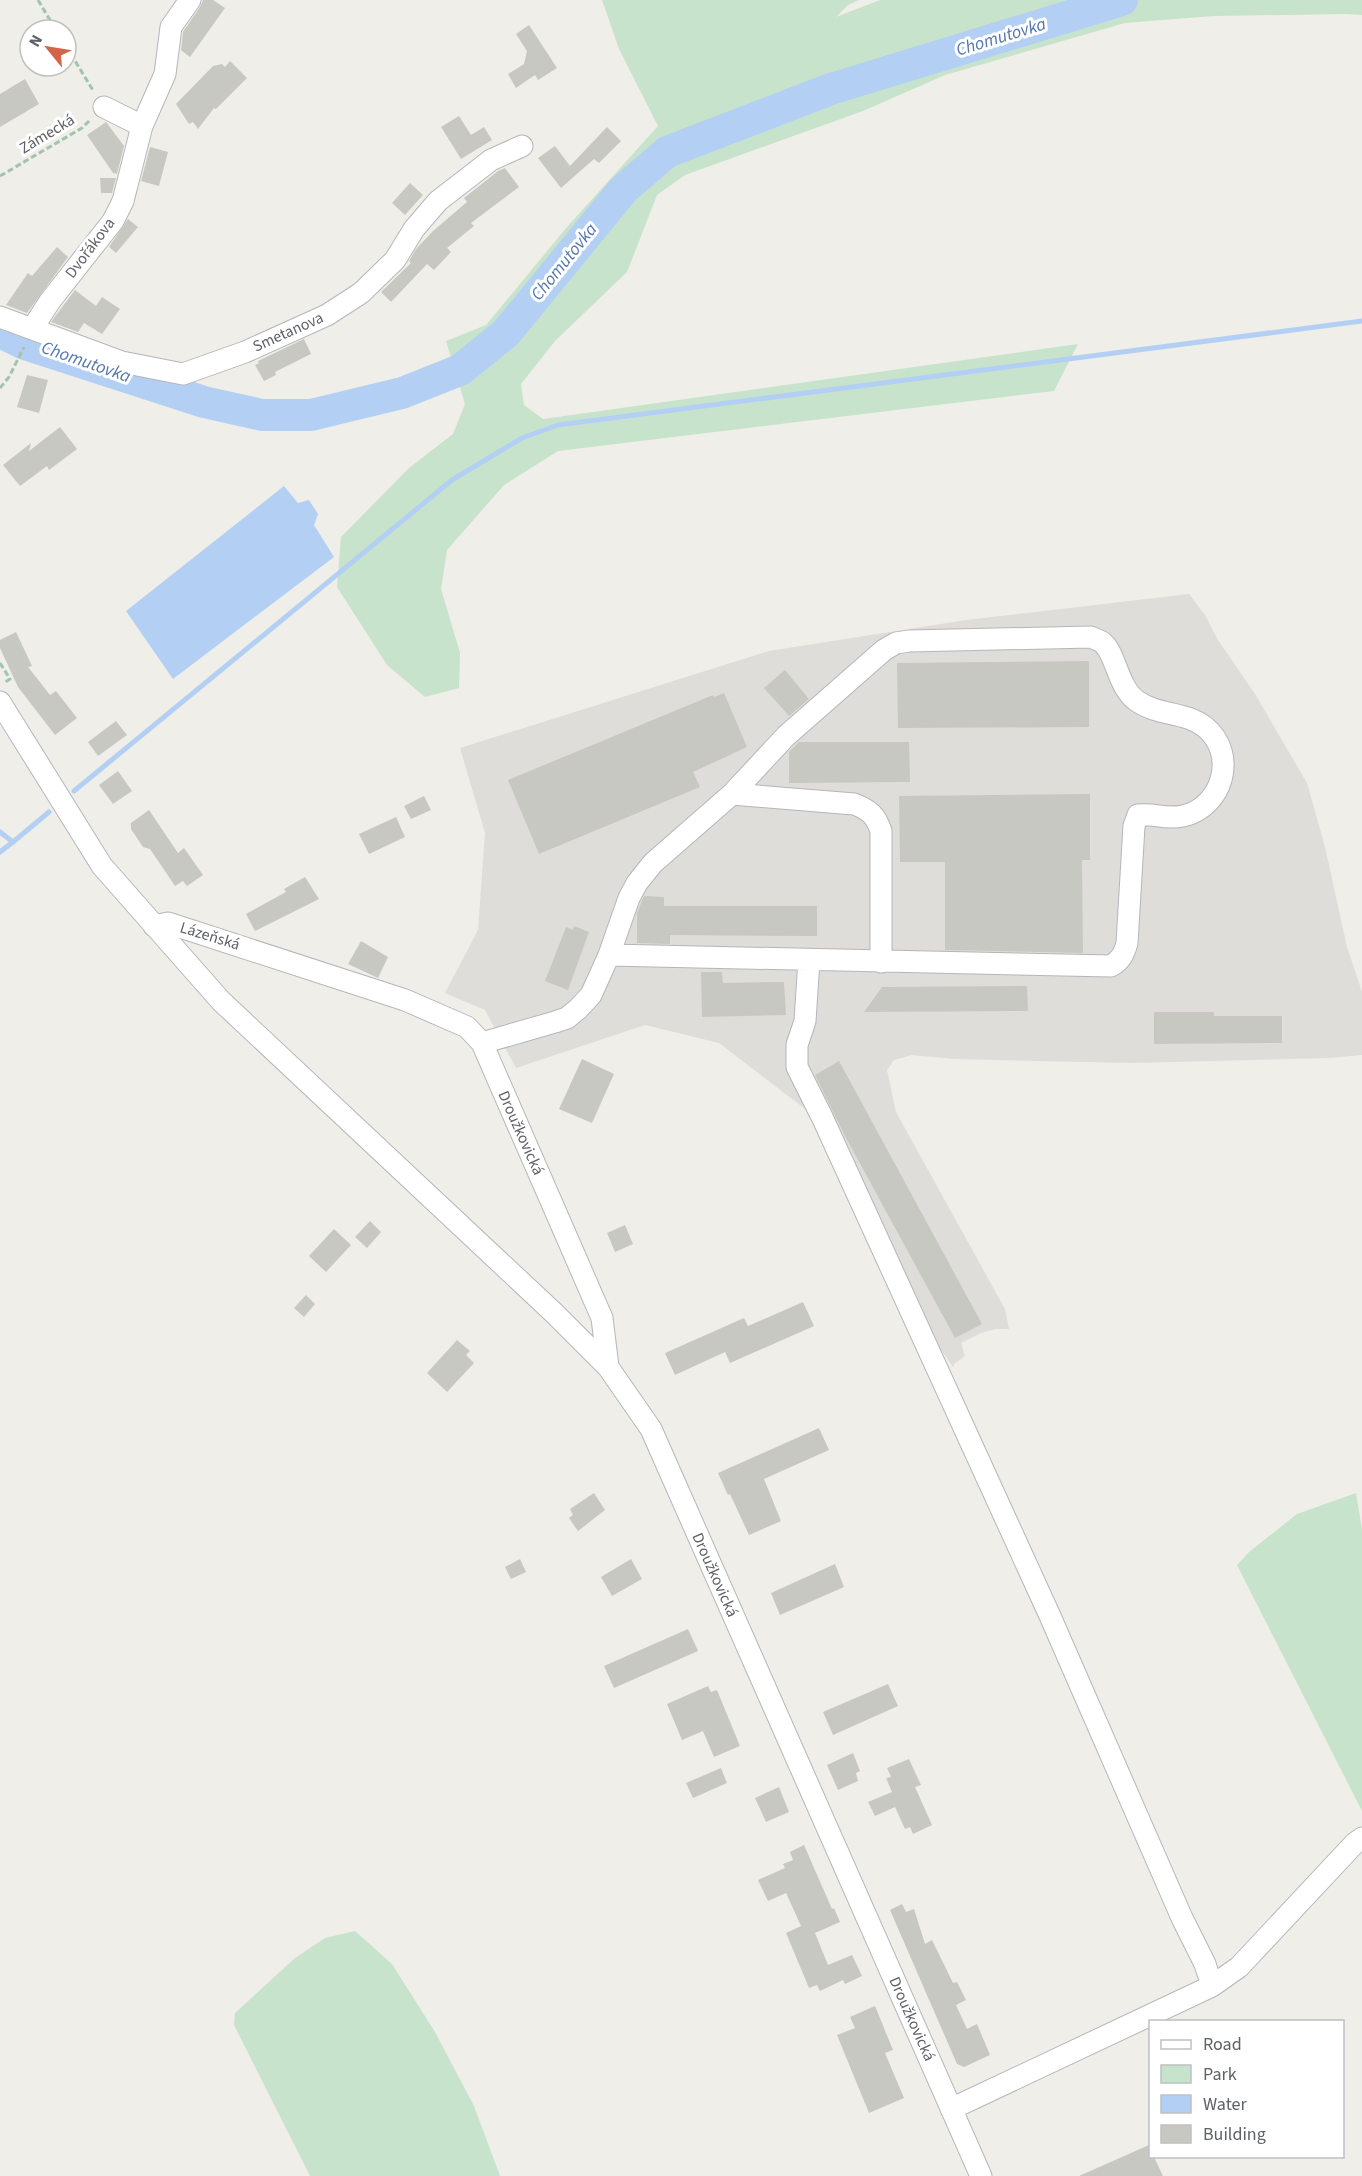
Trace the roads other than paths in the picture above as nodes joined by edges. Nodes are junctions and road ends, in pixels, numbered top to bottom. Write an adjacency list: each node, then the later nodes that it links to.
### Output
1 (190, 0): 3 (street, Dvořákova)
2 (104, 107): 3 (street)
3 (142, 126): 6 (street, Dvořákova)
4 (522, 146): 6 (street, Smetanova)
5 (0, 317): 6 (street, Smetanova)
6 (32, 329)
7 (0, 702): 9 (street)
8 (732, 794): 10 (street); 12 (street); 12 (street)
9 (154, 926): 13 (street, Lázeňská); 14 (street)
10 (609, 955): 11 (street); 13 (street)
11 (810, 960): 12 (street); 16 (street)
12 (881, 962)
13 (482, 1043): 14 (street, Droužkovická)
14 (608, 1367): 17 (street, Droužkovická)
15 (1362, 1838): 16 (street)
16 (1212, 1986): 17 (street)
17 (951, 2109): 18 (street, Droužkovická)
18 (981, 2176)

